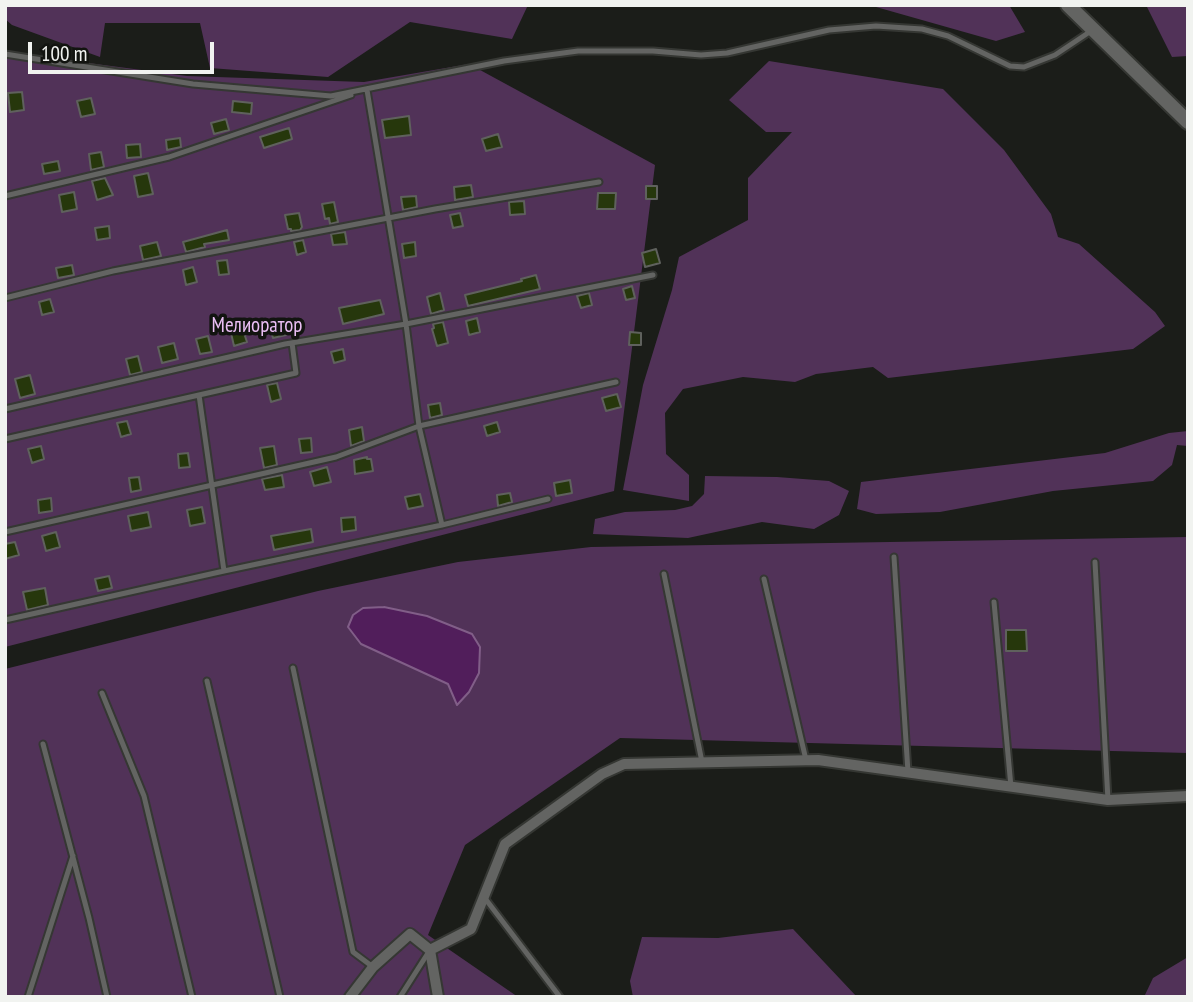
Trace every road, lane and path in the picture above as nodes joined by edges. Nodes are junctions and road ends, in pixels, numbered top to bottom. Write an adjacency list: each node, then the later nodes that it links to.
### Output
1 (1075, 8): 2 (street)
2 (1094, 29): 4 (lane); 5 (street)
3 (5, 54): 4 (lane)
4 (368, 90): 7 (lane); 8 (lane)
5 (1188, 122)
6 (599, 182): 8 (lane)
7 (5, 196)
8 (389, 219): 10 (lane); 11 (lane)
9 (653, 275): 11 (lane)
10 (5, 298)
11 (406, 324): 12 (lane); 16 (lane)
12 (292, 343): 14 (lane); 15 (lane)
13 (616, 382): 16 (lane)
14 (199, 395): 17 (lane); 18 (lane)
15 (5, 409)
16 (419, 426): 18 (lane); 20 (lane)
17 (5, 439)
18 (212, 485): 21 (lane); 24 (lane)
19 (548, 499): 20 (lane)
20 (442, 525): 24 (lane)
21 (5, 532)
22 (894, 557): 35 (lane)
23 (1095, 562): 38 (lane)
24 (224, 570): 28 (lane)
25 (664, 574): 34 (lane)
26 (764, 579): 33 (lane)
27 (994, 602): 36 (lane)
28 (5, 621)
29 (293, 668): 42 (lane)
30 (207, 681): 46 (lane)
31 (102, 693): 45 (lane)
32 (43, 744): 39 (lane)
33 (806, 760): 34 (street); 35 (street)
34 (702, 762): 40 (street)
35 (908, 772): 36 (street)
36 (1011, 787): 38 (street)
37 (1188, 796): 38 (street)
38 (1108, 800)
39 (72, 856): 43 (lane); 44 (lane)
40 (484, 897): 41 (street); 50 (lane)
41 (430, 950): 42 (street); 48 (lane); 49 (street)
42 (373, 967): 47 (street)
43 (29, 997)
44 (107, 997)
45 (192, 997)
46 (280, 997)
47 (350, 997)
48 (400, 997)
49 (438, 997)
50 (560, 997)

